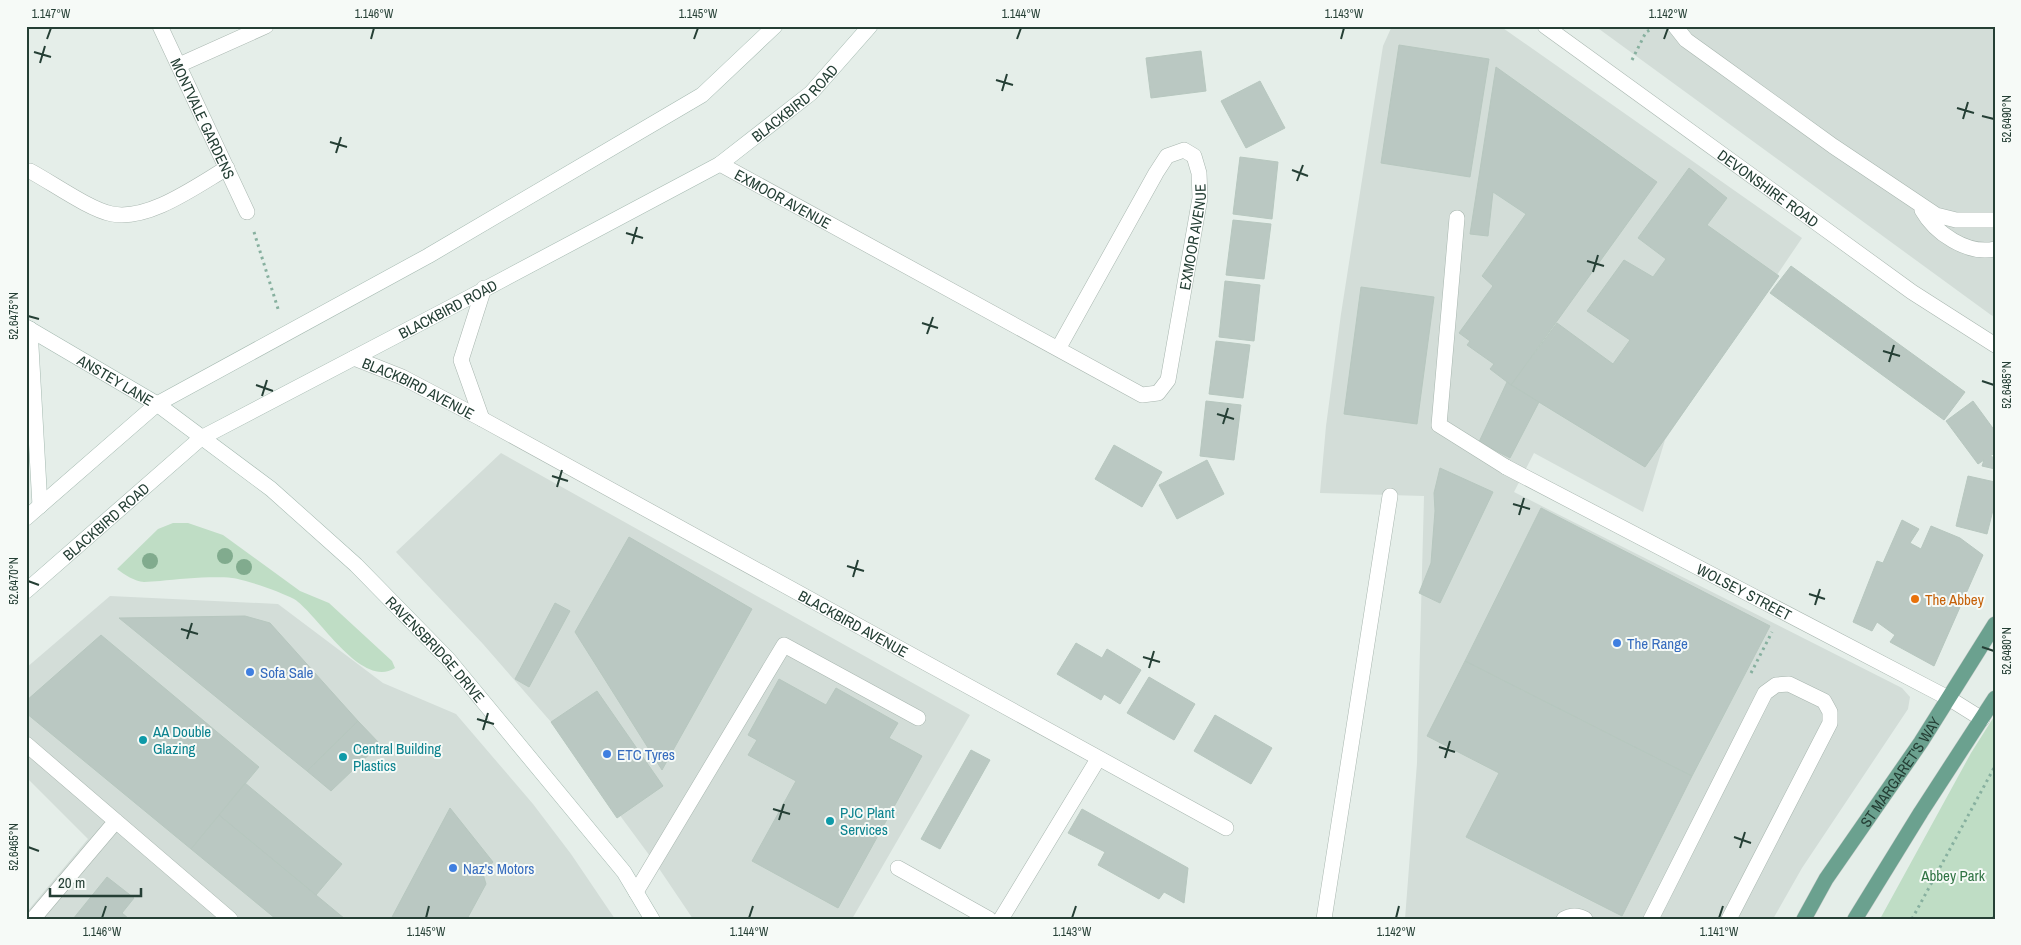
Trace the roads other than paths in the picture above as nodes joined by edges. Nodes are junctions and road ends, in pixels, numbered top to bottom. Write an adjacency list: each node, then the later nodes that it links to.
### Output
1 (160, 26): 7 (street, MONTVALE GARDENS)
2 (266, 26): 7 (street)
3 (775, 26): 21 (street)
4 (870, 26): 8 (street, BLACKBIRD ROAD)
5 (1545, 26): 18 (street, DEVONSHIRE ROAD)
6 (1675, 26): 11 (street)
7 (179, 65): 9 (street, MONTVALE GARDENS)
8 (720, 164): 16 (street, BLACKBIRD ROAD); 19 (street, EXMOOR AVENUE)
9 (227, 168): 10 (street); 12 (street, MONTVALE GARDENS)
10 (30, 171)
11 (1918, 203): 14 (street); 15 (street)
12 (248, 212)
13 (1457, 218): 30 (street, WOLSEY STREET)
14 (1995, 220)
15 (1995, 249)
16 (484, 288): 20 (street, BLACKBIRD ROAD); 22 (street, BLACKBIRD AVENUE)
17 (28, 328): 21 (street, ANSTEY LANE); 25 (street)
18 (1995, 345)
19 (1058, 349): 19 (street, EXMOOR AVENUE)
20 (354, 358): 22 (street, BLACKBIRD AVENUE); 23 (street, BLACKBIRD ROAD)
21 (157, 404): 23 (street, ANSTEY LANE); 25 (street)
22 (482, 419): 34 (street, BLACKBIRD AVENUE)
23 (201, 438): 27 (street, BLACKBIRD ROAD); 38 (street, RAVENSBRIDGE DRIVE)
24 (1390, 496): 44 (street)
25 (40, 506): 26 (street)
26 (26, 518)
27 (26, 591)
28 (1995, 624): 30 (main road, ST MARGARET'S WAY)
29 (1995, 698): 32 (main road)
30 (1950, 699): 32 (street, WOLSEY STREET); 49 (main road, ST MARGARET'S WAY)
31 (918, 718): 38 (street)
32 (1982, 718): 50 (main road)
33 (26, 744): 35 (street)
34 (1098, 759): 36 (street, BLACKBIRD AVENUE); 43 (street)
35 (116, 821): 39 (street); 40 (street)
36 (1226, 828)
37 (898, 868): 42 (street)
38 (636, 892): 41 (street, RAVENSBRIDGE DRIVE)
39 (33, 919)
40 (230, 919)
41 (652, 919)
42 (989, 919)
43 (1001, 919)
44 (1324, 919)
45 (1564, 919): 46 (street)
46 (1585, 919)
47 (1651, 919): 48 (street)
48 (1729, 919)
49 (1804, 919)
50 (1854, 919)

